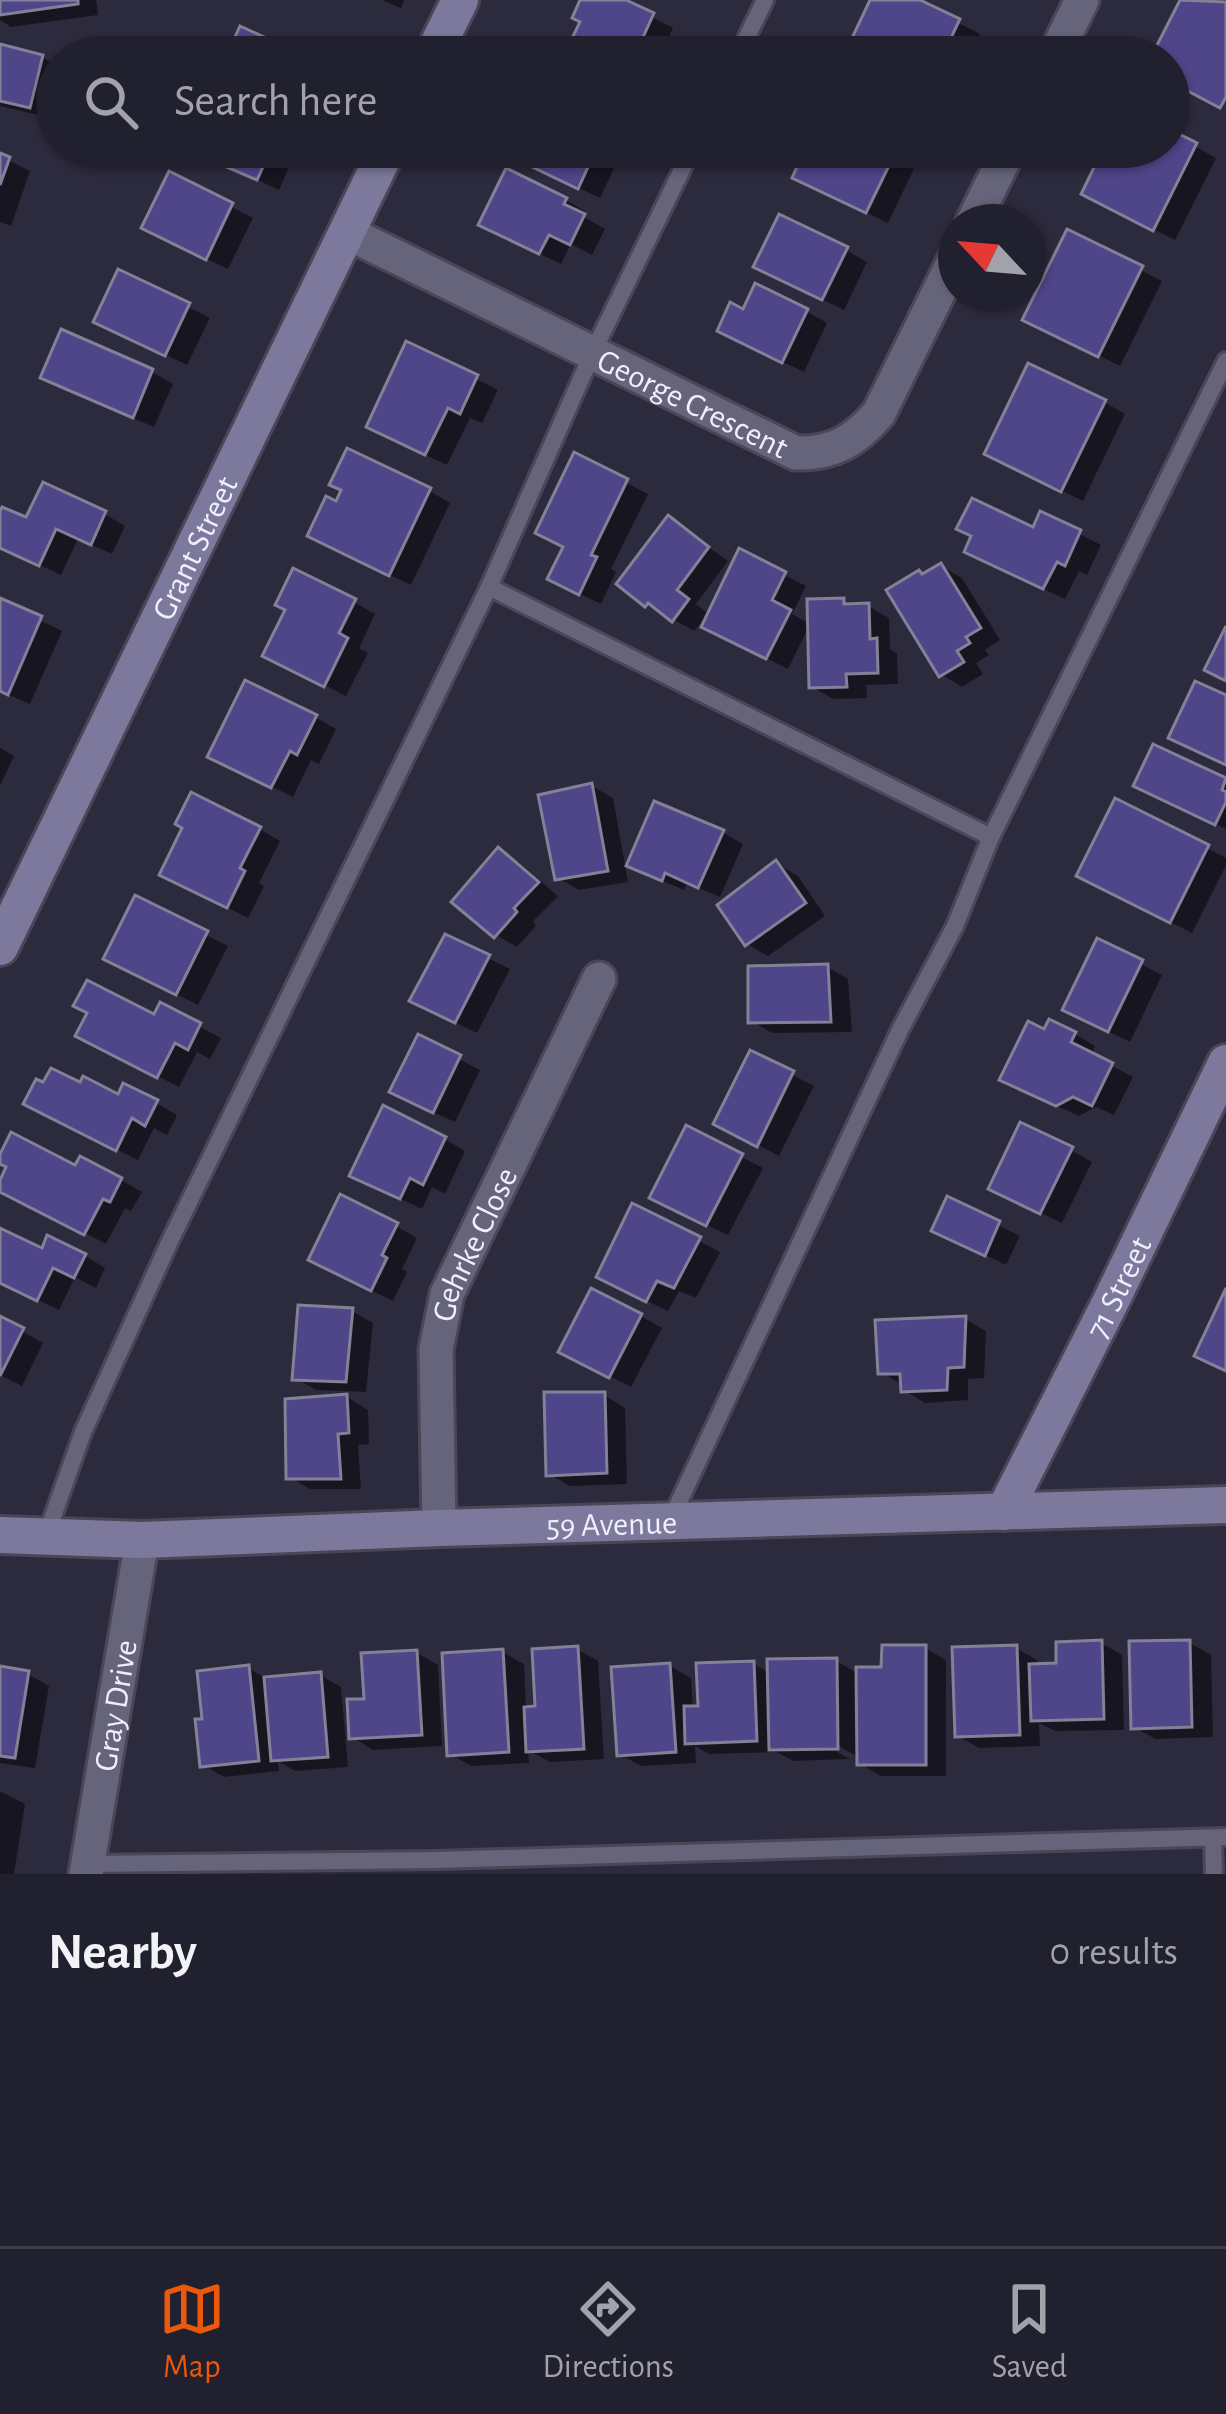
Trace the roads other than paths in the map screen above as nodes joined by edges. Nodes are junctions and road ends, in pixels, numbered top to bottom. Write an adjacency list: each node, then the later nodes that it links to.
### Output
1 (460, 0): 4 (street)
2 (765, 0): 5 (lane)
3 (1082, 0): 6 (street)
4 (442, 36)
5 (747, 36)
6 (1064, 36)
7 (378, 168): 11 (street, Grant Street)
8 (683, 168): 13 (lane)
9 (1000, 168): 10 (street)
10 (982, 204)
11 (346, 232): 13 (street, George Crescent); 17 (street, Grant Street)
12 (938, 293): 13 (street, George Crescent)
13 (592, 352): 15 (lane)
14 (1226, 361): 16 (lane)
15 (489, 587): 16 (lane); 25 (lane)
16 (991, 837): 22 (lane)
17 (0, 947)
18 (599, 979): 23 (street, Gehrke Close)
19 (1226, 1063): 21 (street, 71 Street)
20 (1226, 1505): 21 (street, 59 Avenue)
21 (1004, 1512): 22 (street, 59 Avenue)
22 (670, 1521): 23 (street, 59 Avenue)
23 (439, 1528): 26 (street, 59 Avenue)
24 (0, 1535): 25 (street, 59 Avenue)
25 (46, 1537): 26 (street, 59 Avenue)
26 (142, 1540): 28 (street, Gray Drive)
27 (1220, 1838): 28 (lane); 29 (lane)
28 (87, 1869)
29 (1214, 1874)

